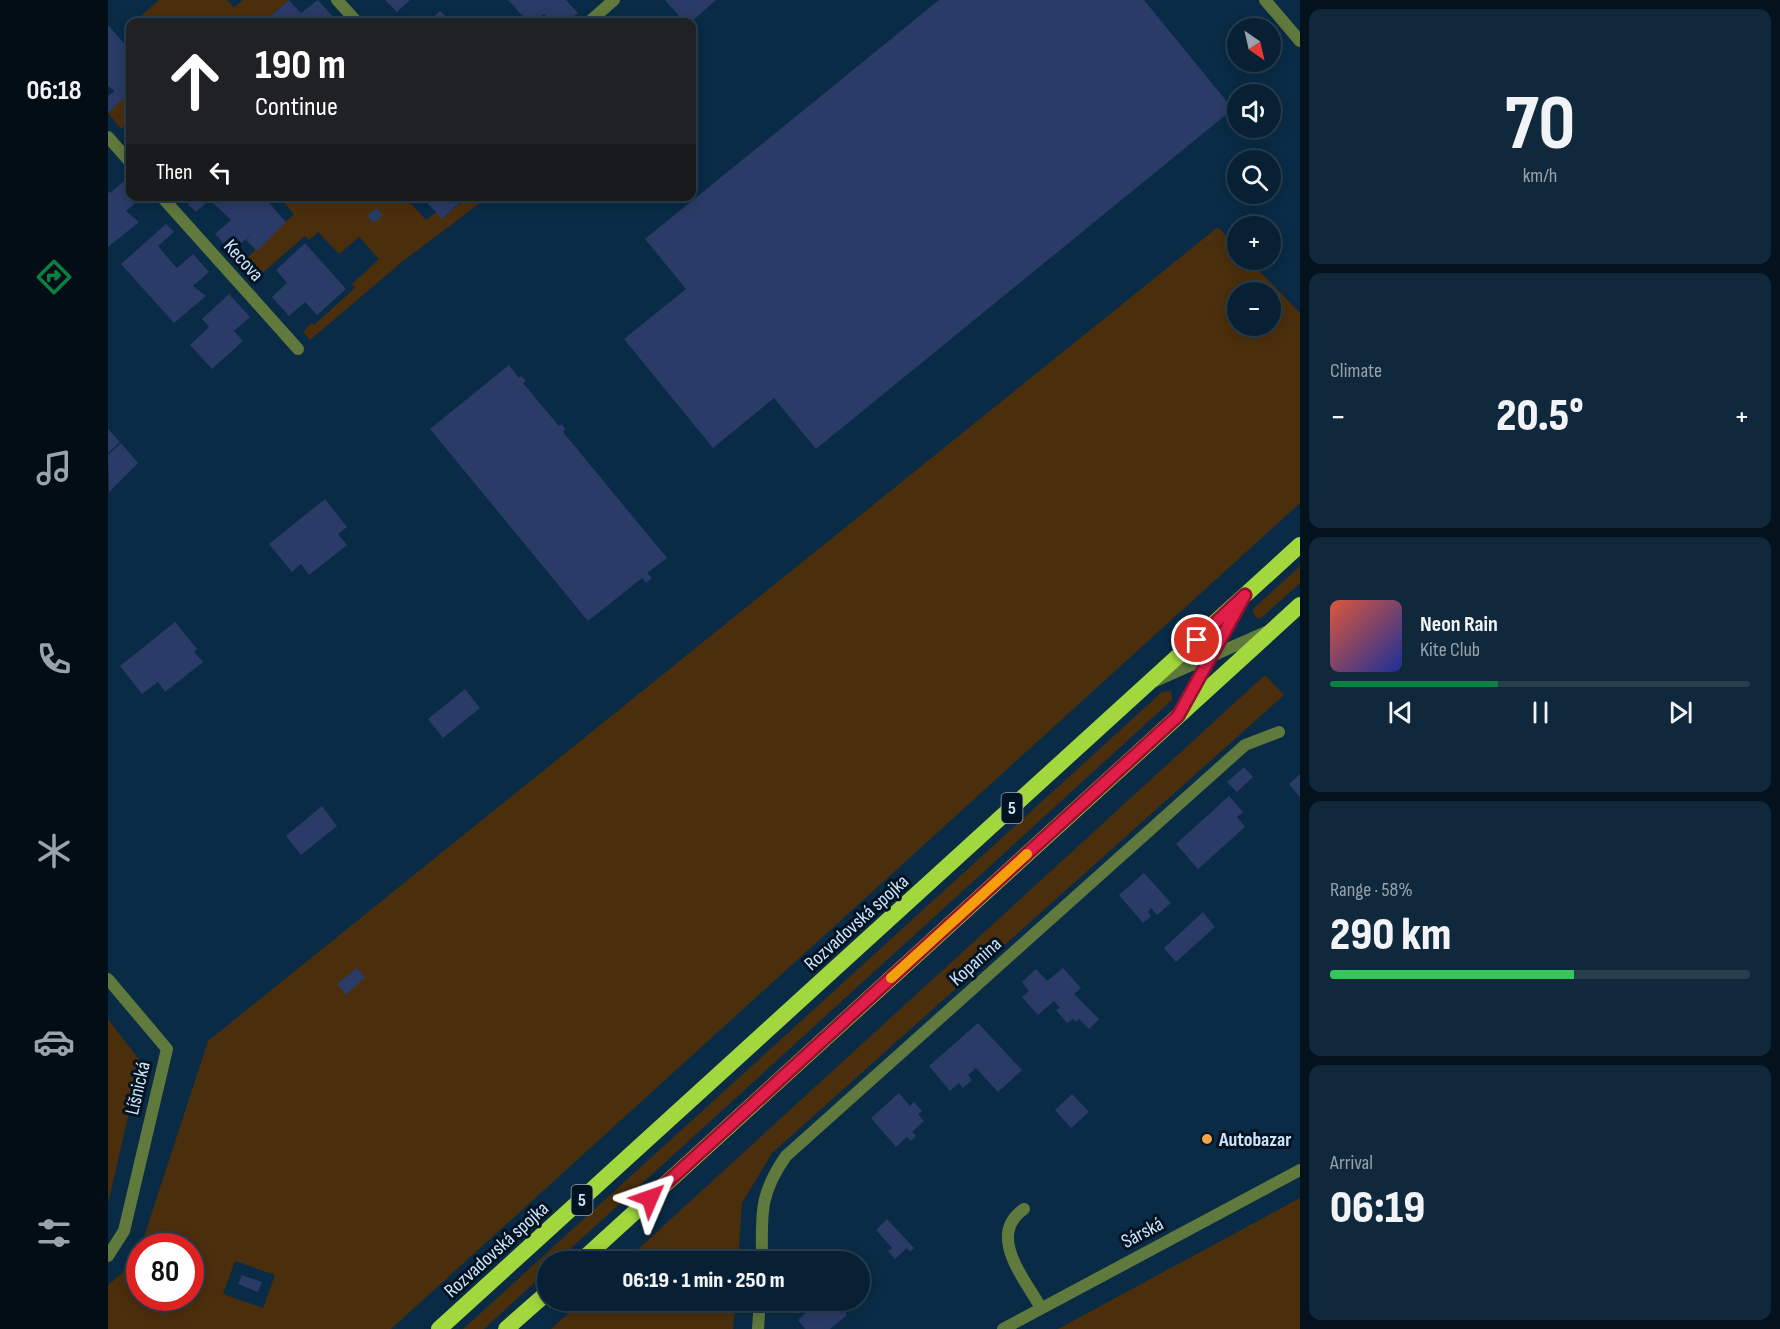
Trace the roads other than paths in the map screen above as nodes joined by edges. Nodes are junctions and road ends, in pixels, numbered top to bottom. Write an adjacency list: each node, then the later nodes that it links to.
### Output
1 (336, 0): 4 (street)
2 (614, 0): 5 (street)
3 (1265, 0): 6 (street)
4 (353, 18)
5 (594, 18)
6 (1300, 41)
7 (108, 137): 8 (street)
8 (126, 157)
9 (165, 201): 10 (street, Kecova)
10 (298, 349)
11 (1300, 545): 12 (highway, Rozvadovská spojka / 5)
12 (1245, 595): 15 (street, 5); 16 (highway, Rozvadovská spojka / 5)
13 (1300, 605): 14 (highway, 5)
14 (1275, 628): 15 (street, 5); 17 (highway, 5)
15 (1212, 656): 16 (street, 5); 17 (street, 5)
16 (1148, 684): 28 (highway, Rozvadovská spojka / 5)
17 (1178, 716): 22 (highway, 5)
18 (1279, 732): 23 (street, Kopanina)
19 (108, 979): 24 (street, Líšnická)
20 (1300, 1170): 26 (street, Sárská)
21 (1024, 1209): 26 (street)
22 (592, 1251)
23 (762, 1251)
24 (108, 1256)
25 (537, 1302): 29 (highway)
26 (1041, 1308): 31 (street, Sárská)
27 (759, 1311): 30 (street)
28 (439, 1329)
29 (506, 1329)
30 (758, 1329)
31 (1003, 1329)

